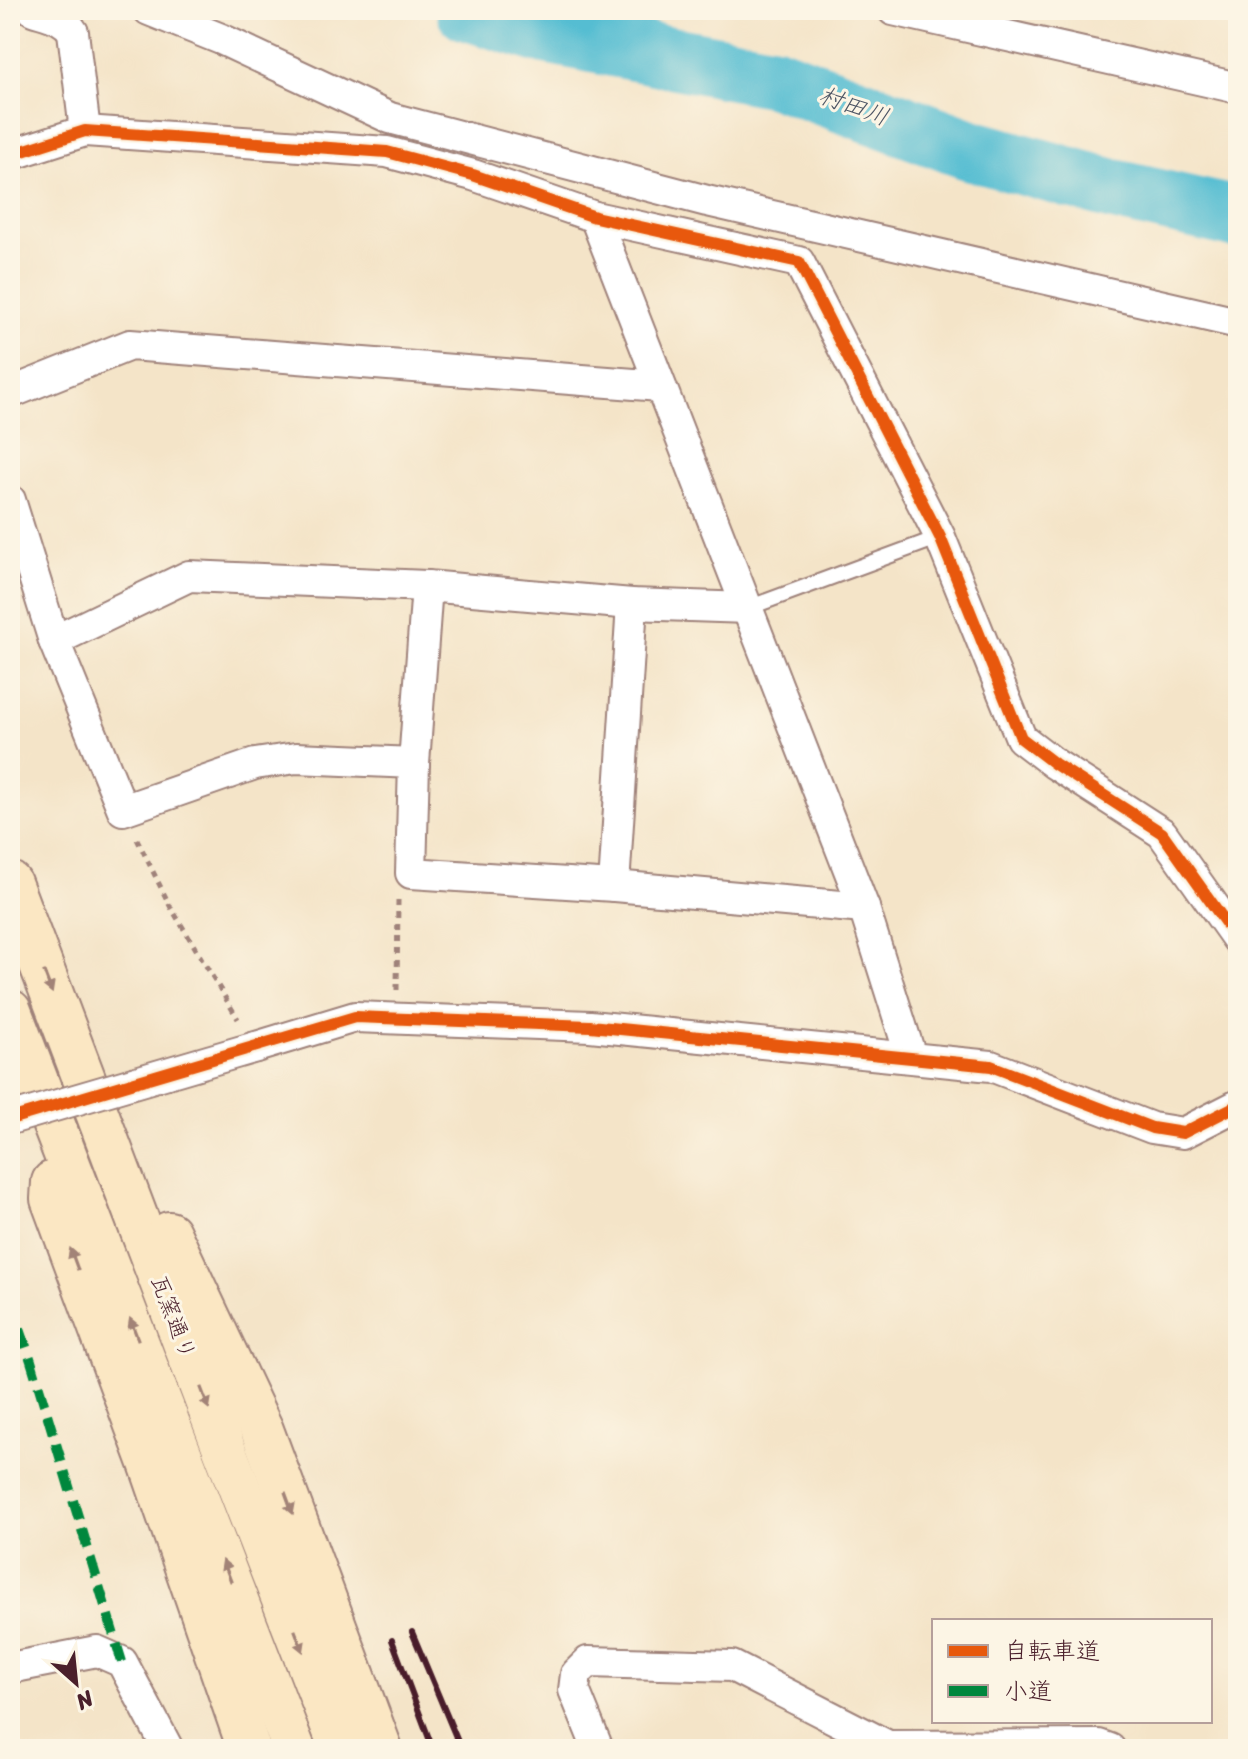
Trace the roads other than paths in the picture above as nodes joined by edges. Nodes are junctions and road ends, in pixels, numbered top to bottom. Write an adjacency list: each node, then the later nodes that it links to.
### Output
1 (33, 10): 5 (street)
2 (149, 10): 8 (street)
3 (893, 10): 4 (street)
4 (1238, 88)
5 (85, 131): 6 (street); 7 (street)
6 (10, 155)
7 (595, 217): 9 (street); 12 (street)
8 (1238, 323)
9 (660, 386): 10 (street); 15 (street)
10 (10, 393)
11 (10, 500): 16 (street)
12 (940, 537): 15 (lane); 21 (street)
13 (427, 586): 14 (street); 16 (street); 17 (street)
14 (632, 604): 15 (street); 19 (street)
15 (748, 608): 20 (street)
16 (54, 641): 17 (street)
17 (414, 763): 19 (street)
18 (10, 883): 25 (street, 瓦窯通り, one-way to 25)
19 (614, 886): 20 (street)
20 (864, 908): 23 (street)
21 (1238, 940)
22 (10, 1011): 27 (street, 瓦窯通り)
23 (911, 1057): 24 (street); 26 (street, bridge)
24 (1238, 1105)
25 (99, 1116): 32 (street, 瓦窯通り, one-way to 32); 33 (street, one-way to 33)
26 (10, 1119)
27 (54, 1125): 30 (street, one-way to 27); 31 (street, 瓦窯通り, one-way to 27)
28 (10, 1668): 29 (street)
29 (168, 1749)
30 (249, 1749)
31 (294, 1749)
32 (341, 1749)
33 (381, 1749)
34 (598, 1749): 35 (street)
35 (1110, 1749)

